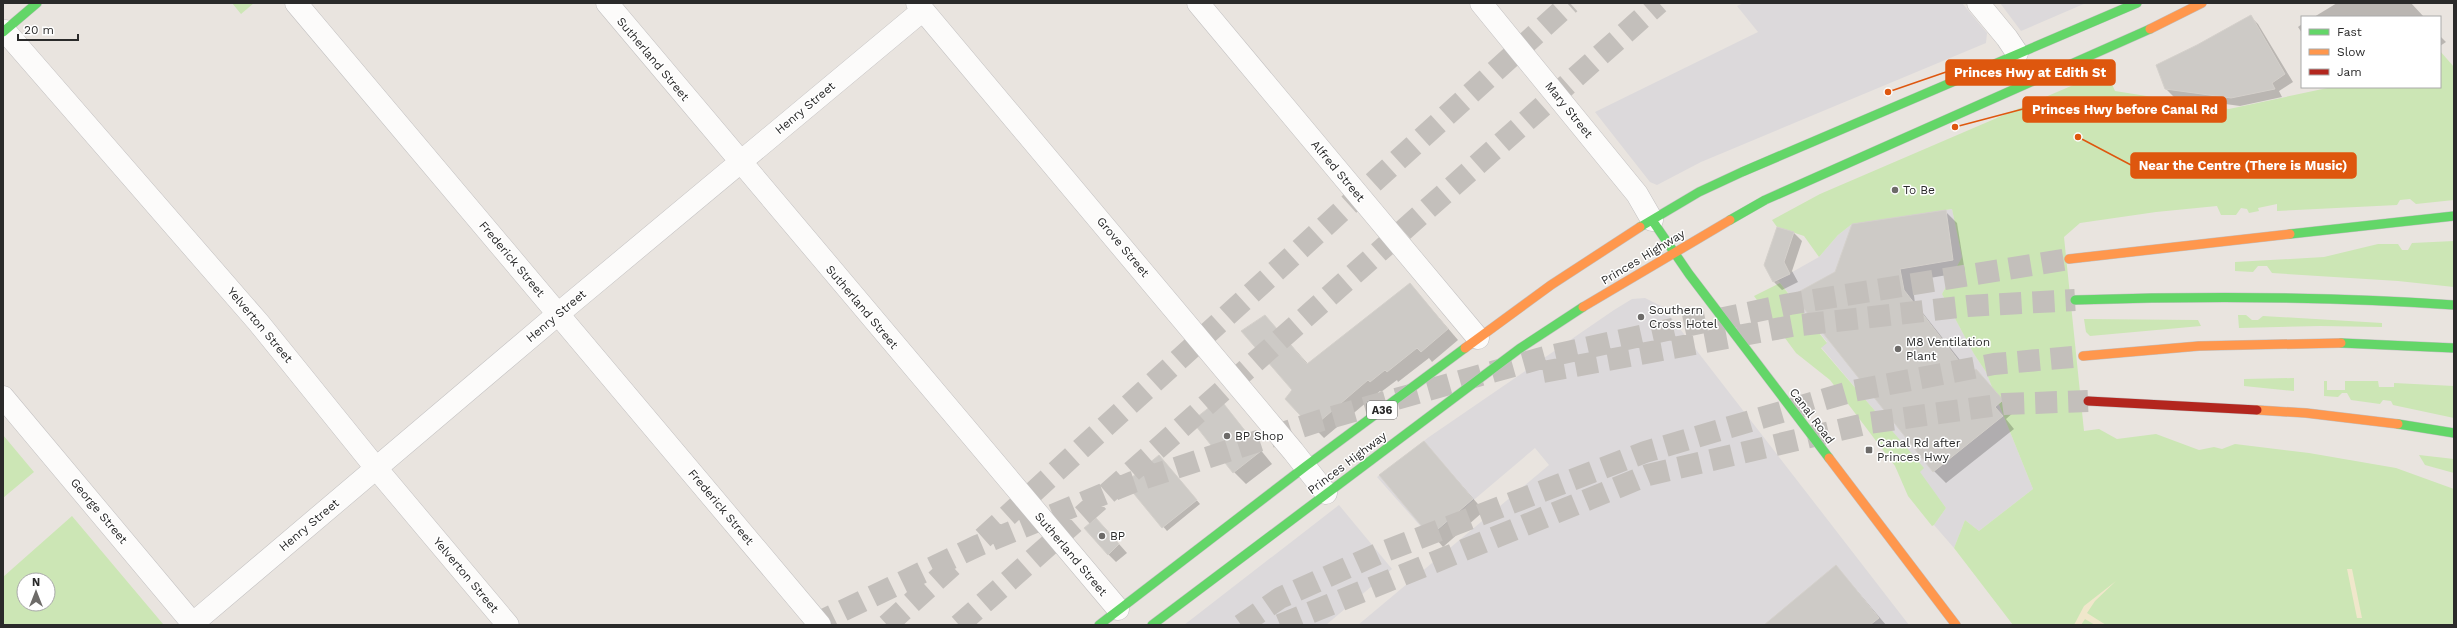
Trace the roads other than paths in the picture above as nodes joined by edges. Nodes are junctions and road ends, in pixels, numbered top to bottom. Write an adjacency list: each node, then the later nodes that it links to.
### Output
1 (37, 3): 10 (main road)
2 (296, 3): 19 (street, Frederick Street)
3 (607, 3): 12 (street, Sutherland Street)
4 (1198, 3): 20 (street, Alfred Street)
5 (1481, 3): 14 (street, Mary Street)
6 (1978, 3): 11 (street)
7 (2137, 3): 11 (main road, Princes Highway / A36)
8 (2202, 3): 15 (main road, Princes Highway / A36)
9 (920, 6): 12 (street, Henry Street); 28 (street, Grove Street)
10 (4, 31): 29 (street, Yelverton Street)
11 (2017, 53): 14 (main road, Princes Highway / A36)
12 (740, 162): 19 (street, Henry Street); 31 (street, Sutherland Street)
13 (2454, 216): 16 (main road)
14 (1652, 220): 15 (main road, Canal Road); 20 (main road, Princes Highway / A36)
15 (1673, 252): 30 (main road, Princes Highway / A36); 37 (main road, Canal Road)
16 (2069, 259)
17 (2075, 300): 18 (main road)
18 (2454, 305)
19 (558, 314): 29 (street, Henry Street); 34 (street, Frederick Street)
20 (1478, 338): 28 (main road, Princes Highway / A36)
21 (2454, 348): 22 (main road)
22 (2083, 356)
23 (3, 398): 32 (street, George Street)
24 (2088, 401): 25 (main road)
25 (2306, 413): 26 (main road); 27 (main road)
26 (2454, 433)
27 (2446, 442)
28 (1306, 466): 30 (street, Grove Street); 31 (main road, Princes Highway / A36)
29 (376, 468): 32 (street, Henry Street); 33 (street, Yelverton Street)
30 (1326, 493): 36 (main road, Princes Highway / A36)
31 (1118, 610): 35 (main road, Princes Highway / A36)
32 (193, 625)
33 (508, 625)
34 (820, 625)
35 (1099, 625)
36 (1152, 625)
37 (1956, 625)

